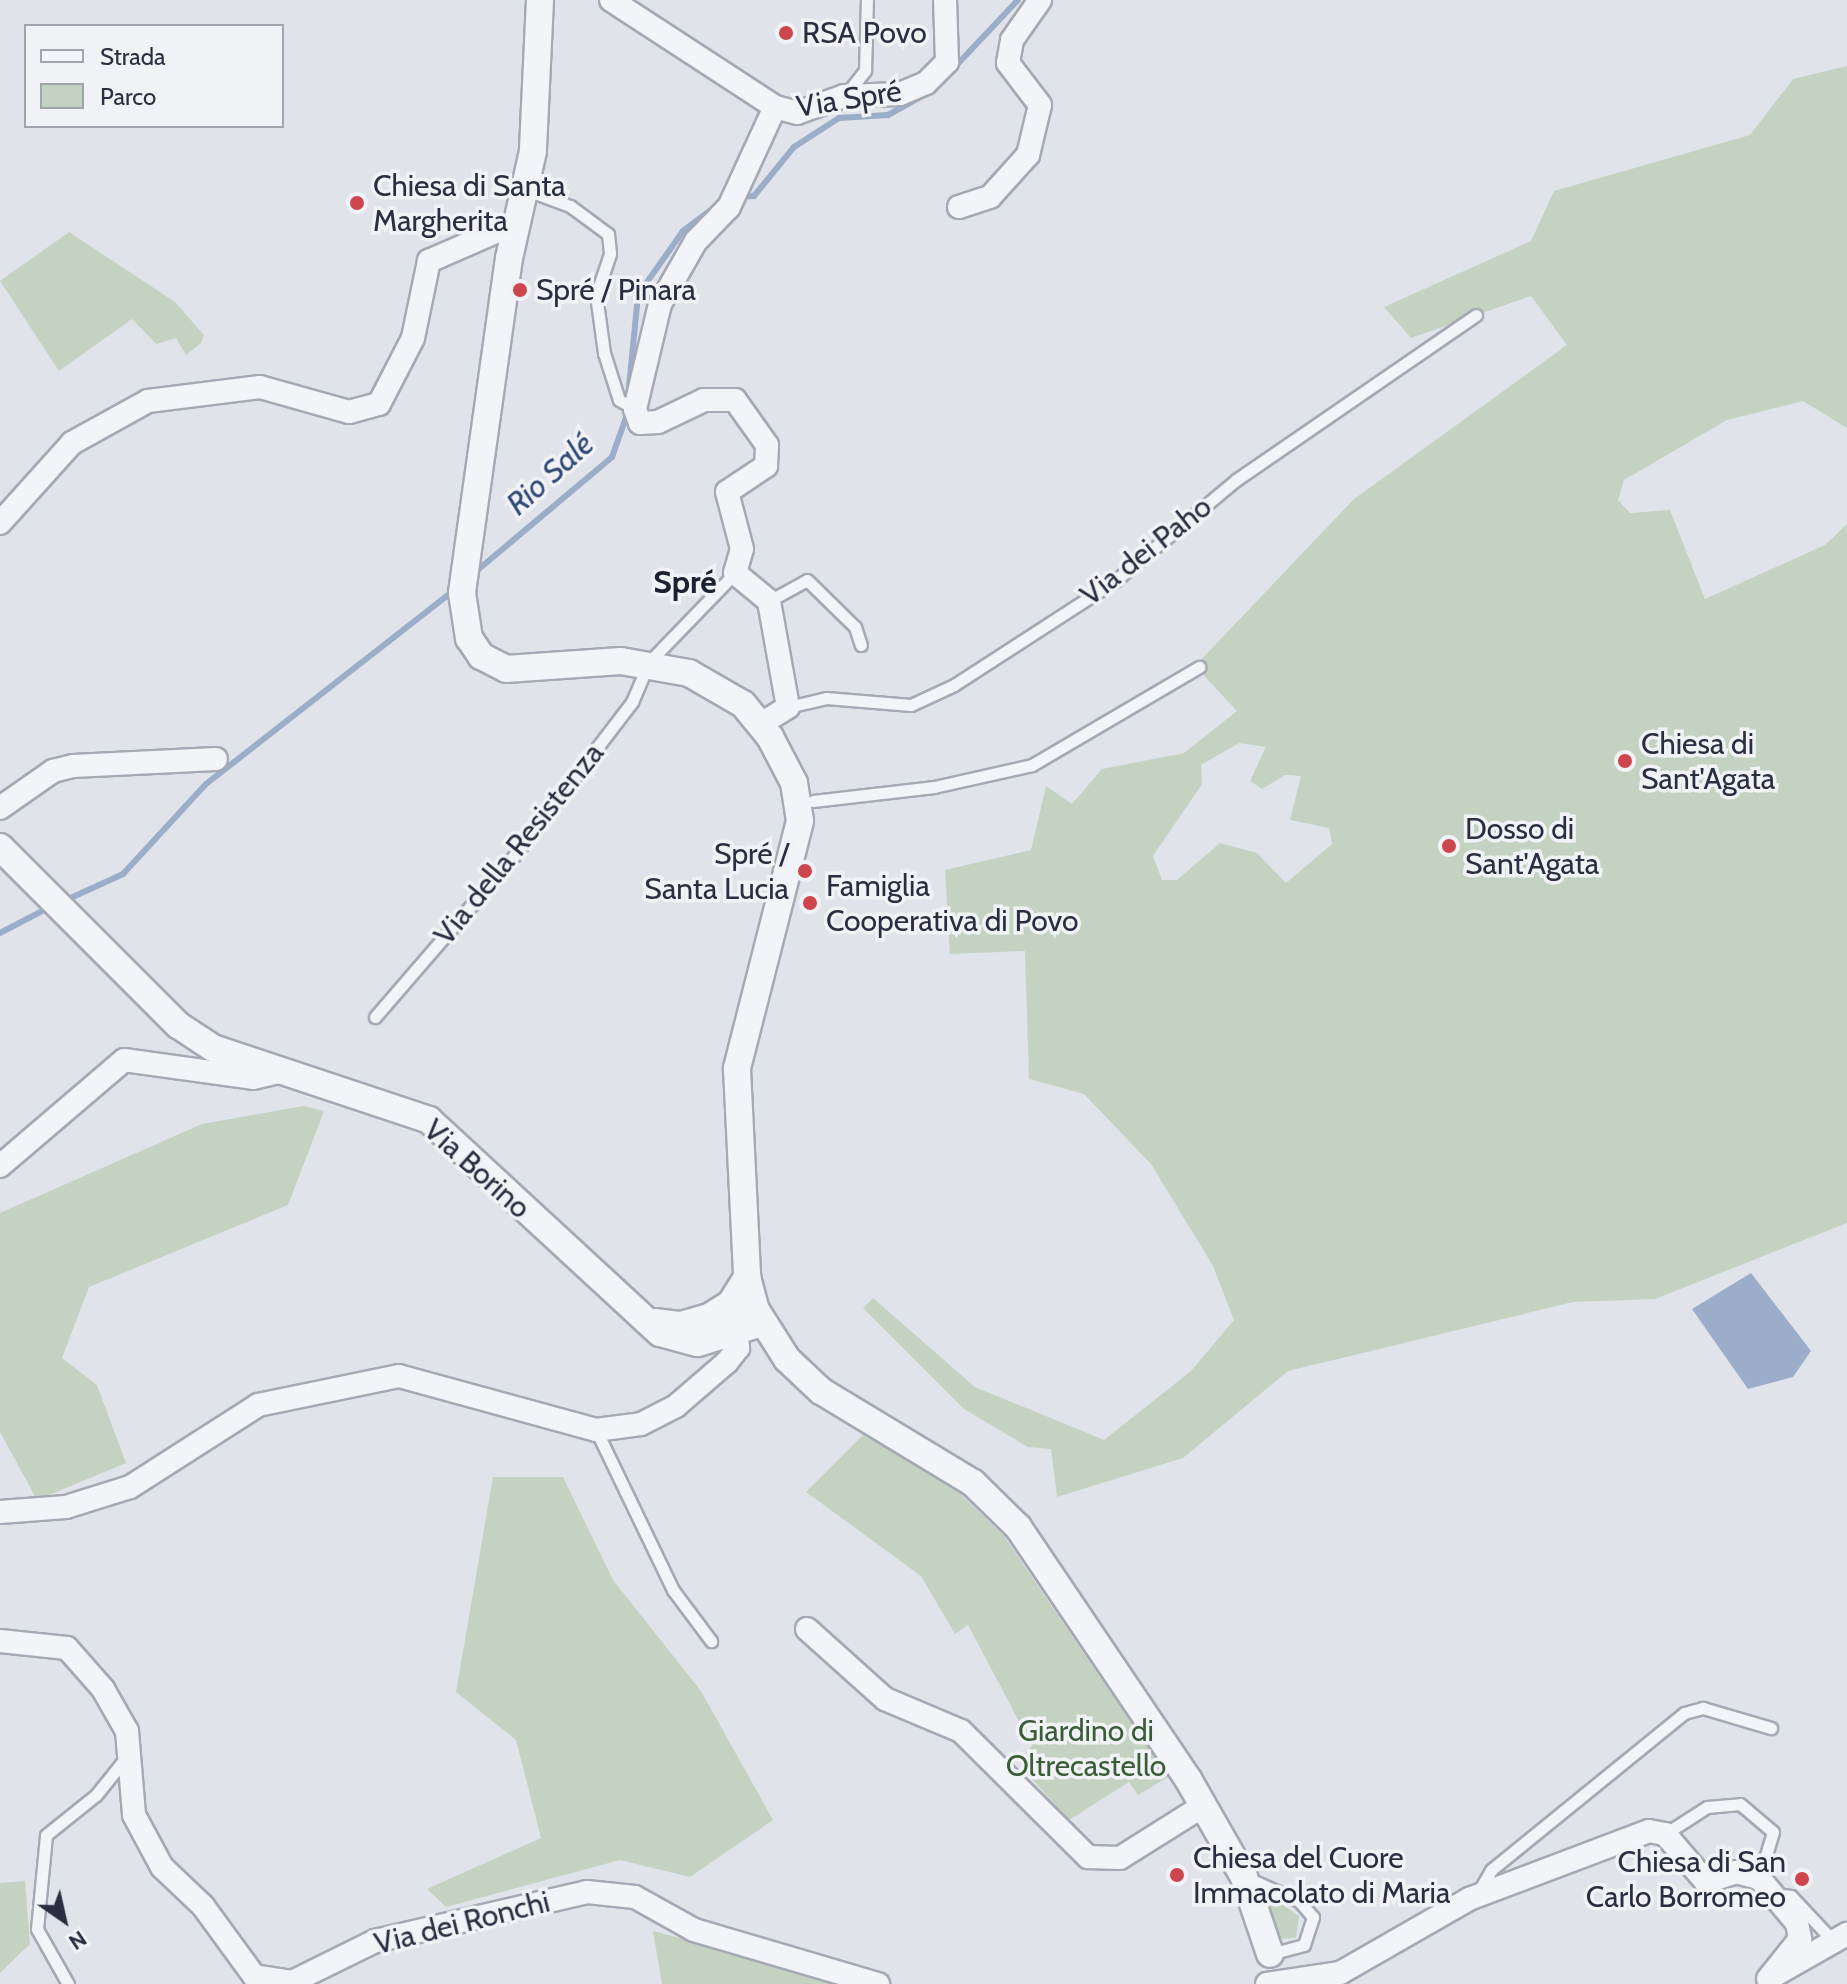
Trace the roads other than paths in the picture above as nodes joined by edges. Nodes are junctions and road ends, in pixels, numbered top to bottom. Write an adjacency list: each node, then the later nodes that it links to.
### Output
1 (540, 0): 8 (street)
2 (611, 0): 7 (street, Via Spré)
3 (867, 0): 6 (lane)
4 (945, 0): 6 (street, Via Spré)
5 (1040, 0): 9 (street)
6 (844, 96): 7 (street, Via Spré)
7 (775, 107): 12 (street, Via Spré)
8 (527, 190): 10 (street); 12 (lane)
9 (959, 207)
10 (516, 223): 13 (street); 17 (street)
11 (1476, 315): 19 (lane, Via dei Paho)
12 (627, 404): 14 (street)
13 (0, 523)
14 (735, 573): 15 (street); 17 (lane)
15 (769, 601): 16 (lane); 19 (street)
16 (861, 645)
17 (649, 662): 20 (street); 25 (lane, Via della Resistenza)
18 (1199, 667): 22 (lane)
19 (788, 707): 20 (street)
20 (761, 724): 22 (street)
21 (216, 759): 23 (street)
22 (806, 802): 28 (street)
23 (0, 808)
24 (0, 847): 26 (street, Via Borino)
25 (375, 1017)
26 (284, 1071): 27 (street, Via Borino); 30 (street, Via Borino)
27 (0, 1166)
28 (747, 1277): 29 (street); 31 (street)
29 (731, 1303): 30 (street); 31 (street)
30 (640, 1319): 31 (street, Via Borino)
31 (751, 1328): 32 (street); 39 (street)
32 (596, 1430): 33 (street); 36 (lane)
33 (0, 1512)
34 (807, 1629): 39 (street)
35 (0, 1641): 38 (street, Via dei Ronchi)
36 (711, 1641)
37 (1771, 1728): 43 (lane)
38 (131, 1752): 47 (lane); 48 (street, Via dei Ronchi)
39 (1203, 1806): 41 (street)
40 (1665, 1834): 42 (street); 42 (lane); 43 (street)
41 (1244, 1877): 45 (street); 45 (lane)
42 (1766, 1886): 44 (lane); 46 (street)
43 (1477, 1895): 49 (street)
44 (1840, 1938): 46 (street)
45 (1270, 1954): 49 (street)
46 (1762, 1981)
47 (68, 1984)
48 (878, 1984)
49 (1266, 1984)

